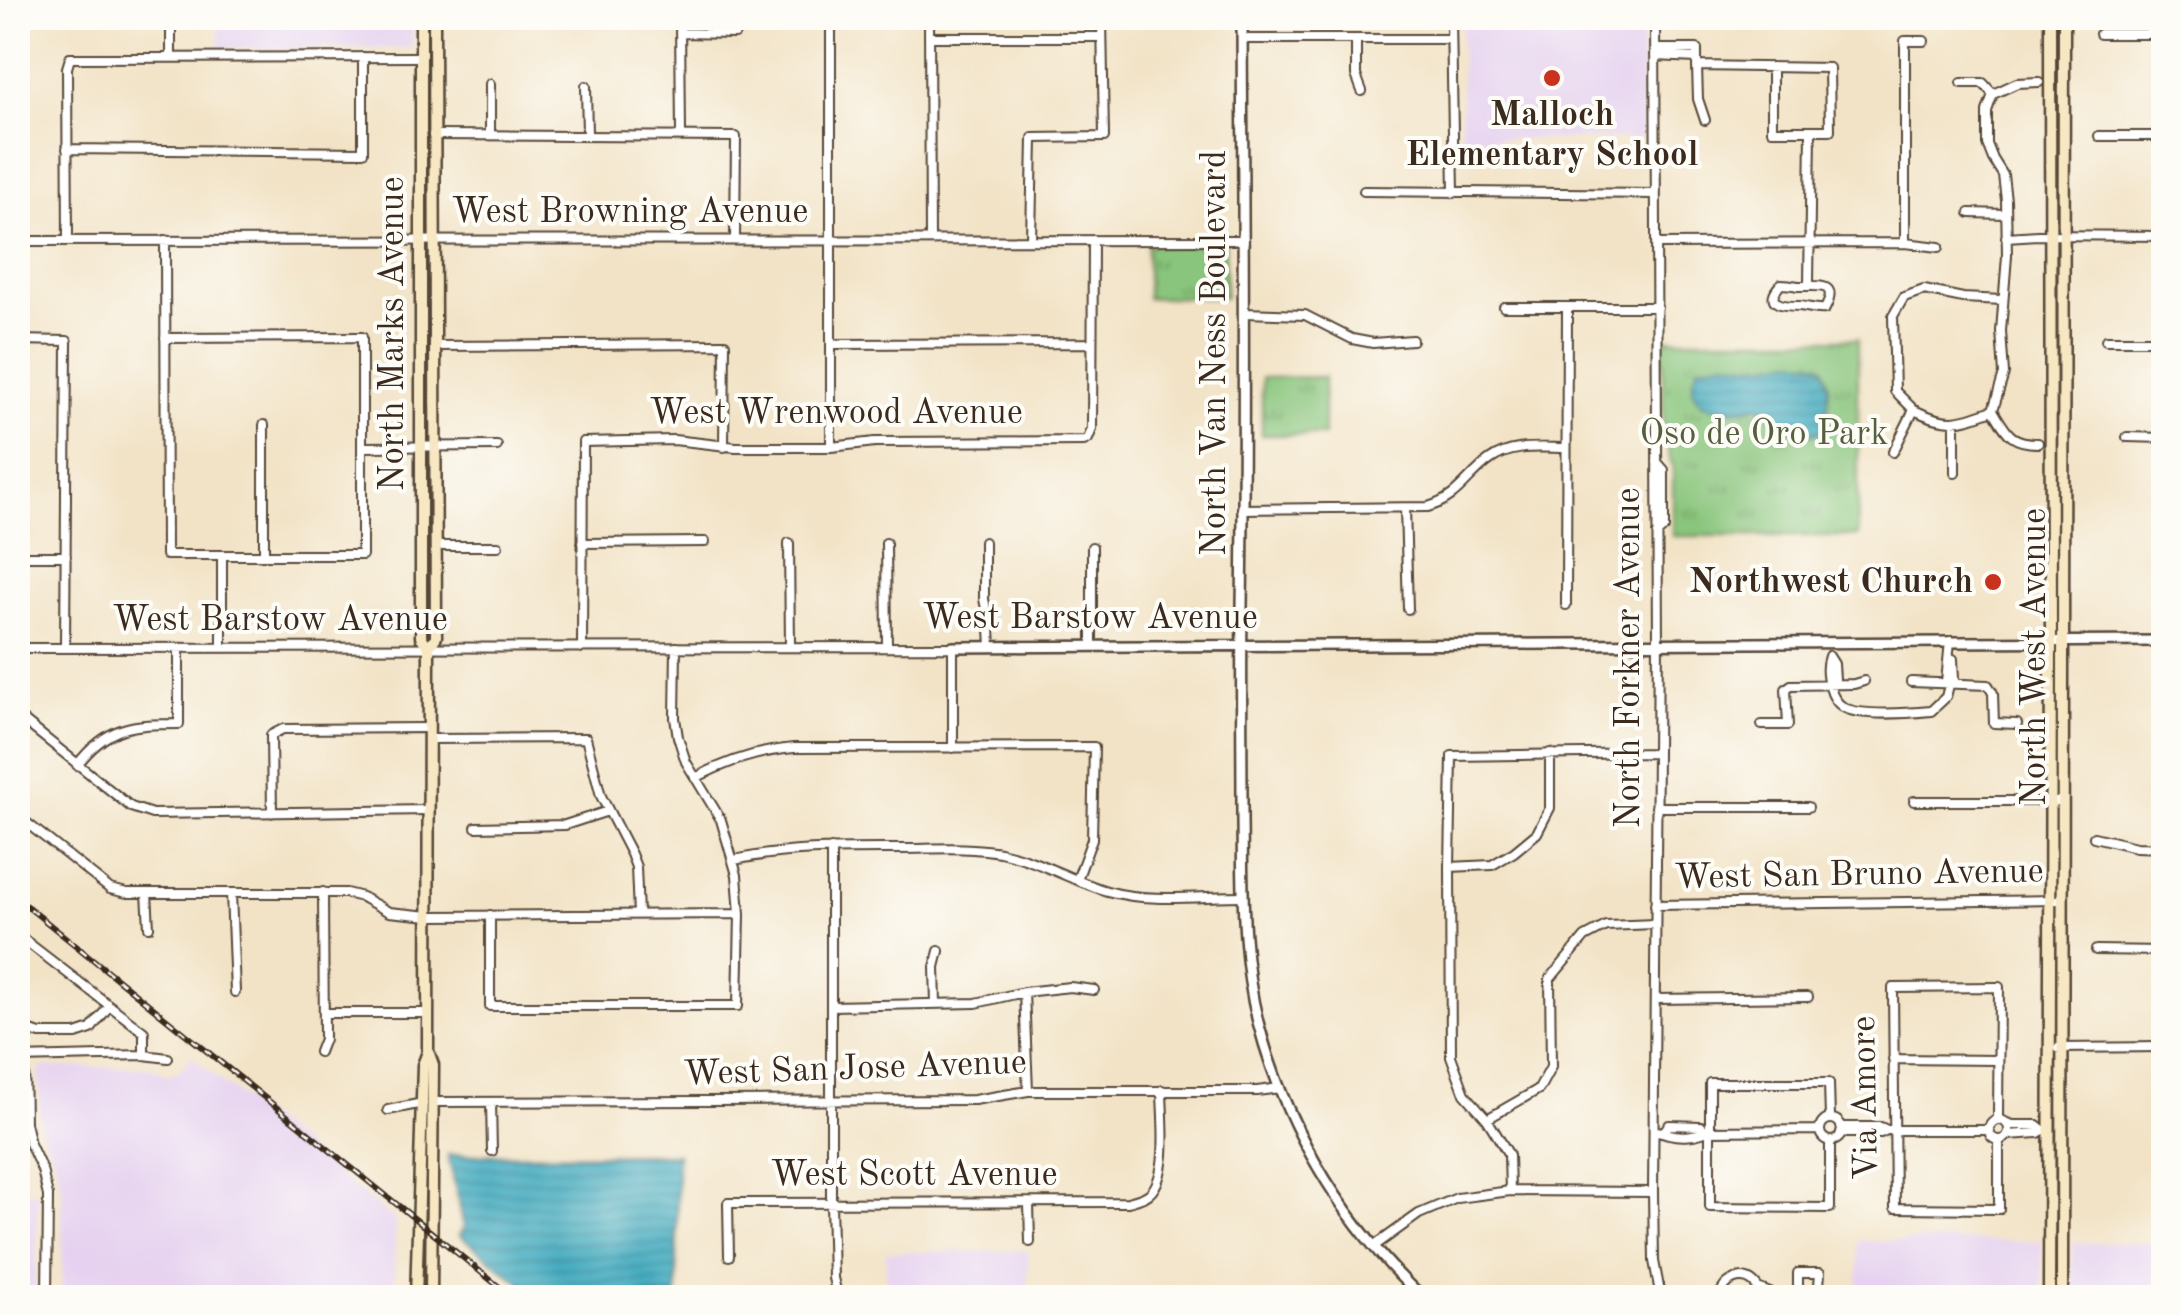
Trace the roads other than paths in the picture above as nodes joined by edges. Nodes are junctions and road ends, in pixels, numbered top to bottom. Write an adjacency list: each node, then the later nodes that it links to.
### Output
1 (171, 18): 24 (street)
2 (421, 18): 26 (main road, North Marks Avenue)
3 (434, 18): 35 (main road, North Marks Avenue)
4 (680, 18): 13 (street)
5 (831, 18): 55 (street)
6 (930, 18): 17 (street)
7 (1102, 18): 18 (street)
8 (1242, 18): 19 (street, North Van Ness Boulevard)
9 (1451, 18): 21 (street)
10 (1655, 18): 23 (street, North Forkner Avenue)
11 (2050, 18): 50 (main road, North West Avenue)
12 (2061, 18): 51 (main road, North West Avenue)
13 (680, 33): 14 (street); 41 (street)
14 (735, 34)
15 (2100, 34): 16 (street)
16 (2164, 34)
17 (929, 37): 18 (street); 58 (street)
18 (1102, 37): 59 (street)
19 (1242, 39): 20 (street); 61 (street, North Van Ness Boulevard)
20 (1356, 39): 21 (street); 33 (street)
21 (1451, 39): 46 (street)
22 (1924, 41): 65 (street)
23 (1655, 53): 27 (street); 47 (street, North Forkner Avenue)
24 (171, 57): 25 (street); 44 (street)
25 (363, 57): 26 (street); 44 (street)
26 (421, 57): 35 (main road); 57 (main road, North Marks Avenue)
27 (1697, 58): 28 (street); 36 (street)
28 (1772, 67): 37 (street); 37 (street)
29 (2040, 82): 34 (street)
30 (1962, 83): 34 (street)
31 (490, 84): 39 (street)
32 (586, 86): 40 (street)
33 (1362, 91)
34 (1993, 94): 49 (street)
35 (433, 103): 38 (main road, North Marks Avenue)
36 (1705, 120)
37 (1811, 130): 64 (street)
38 (433, 135): 39 (street); 57 (main road, North Marks Avenue)
39 (490, 135): 40 (street)
40 (587, 135): 41 (street)
41 (681, 135): 54 (street)
42 (2099, 136): 43 (street)
43 (2164, 136)
44 (67, 149): 63 (street)
45 (1364, 191): 46 (street)
46 (1454, 193): 47 (street)
47 (1656, 194): 66 (street, North Forkner Avenue)
48 (1970, 213): 49 (street)
49 (2006, 214): 53 (street)
50 (2050, 235): 51 (street); 53 (street); 116 (main road, North West Avenue)
51 (2064, 236): 52 (street); 116 (main road, North West Avenue)
52 (2164, 236)
53 (2006, 237): 69 (street)
54 (736, 239): 55 (street, West Browning Avenue); 57 (street, West Browning Avenue)
55 (831, 239): 58 (street, West Browning Avenue); 80 (street)
56 (165, 240): 57 (street, West Browning Avenue); 63 (street, West Browning Avenue); 74 (street)
57 (427, 240): 81 (main road, North Marks Avenue); 91 (main road, North Marks Avenue)
58 (930, 240): 59 (street, West Browning Avenue)
59 (1031, 240): 60 (street, West Browning Avenue)
60 (1092, 240): 61 (street, West Browning Avenue); 79 (street)
61 (1244, 240): 73 (street, North Van Ness Boulevard)
62 (18, 241): 63 (street, West Browning Avenue)
63 (68, 241)
64 (1809, 243): 65 (street); 66 (street); 68 (street)
65 (1905, 243): 67 (street)
66 (1656, 244): 72 (street, North Forkner Avenue)
67 (1939, 247)
68 (1810, 285): 68 (street)
69 (2002, 300): 82 (street); 83 (street)
70 (1504, 307): 71 (street)
71 (1567, 307): 72 (street); 95 (street)
72 (1657, 307): 119 (street, North Forkner Avenue)
73 (1244, 313): 76 (street); 99 (street, North Van Ness Boulevard)
74 (165, 338): 89 (street); 111 (street)
75 (18, 340): 110 (street)
76 (1412, 340)
77 (2106, 340): 78 (street)
78 (2164, 340)
79 (1092, 343): 80 (street); 94 (street, West Wrenwood Avenue)
80 (831, 344): 94 (street)
81 (434, 346): 92 (main road, North Marks Avenue); 93 (street)
82 (1914, 410): 84 (street); 96 (street)
83 (1993, 410): 84 (street); 88 (street)
84 (1954, 422): 97 (street)
85 (264, 425): 108 (street)
86 (2126, 438): 87 (street)
87 (2164, 438)
88 (2038, 443)
89 (362, 446): 91 (street); 108 (street)
90 (497, 446): 92 (street)
91 (421, 447): 92 (street); 130 (main road, North Marks Avenue)
92 (435, 447): 105 (main road, North Marks Avenue)
93 (724, 447): 94 (street, West Wrenwood Avenue); 102 (street, West Wrenwood Avenue)
94 (831, 447)
95 (1566, 448): 98 (street); 113 (street)
96 (1893, 452)
97 (1954, 473)
98 (1405, 508): 99 (street); 114 (street)
99 (1242, 509): 120 (street, North Van Ness Boulevard)
100 (705, 542): 102 (street)
101 (984, 542): 121 (street)
102 (582, 543): 131 (street)
103 (789, 543): 123 (street)
104 (886, 543): 124 (street)
105 (435, 546): 106 (street); 130 (main road, North Marks Avenue)
106 (498, 546)
107 (1092, 547): 122 (street)
108 (264, 555): 111 (street)
109 (18, 556): 110 (street)
110 (66, 556): 127 (street)
111 (222, 556): 129 (street)
112 (2164, 562): 118 (street)
113 (1566, 605)
114 (1408, 609)
115 (1950, 640): 116 (street, West Barstow Avenue); 117 (street, West Barstow Avenue); 136 (street)
116 (2058, 640): 118 (street, West Barstow Avenue); 147 (main road, North West Avenue)
117 (1830, 641): 119 (street, West Barstow Avenue); 135 (street)
118 (2163, 641)
119 (1658, 642): 120 (street, West Barstow Avenue); 143 (street, North Forkner Avenue)
120 (1242, 645): 122 (street, West Barstow Avenue); 164 (street, North Van Ness Boulevard)
121 (990, 646): 122 (street, West Barstow Avenue); 125 (street, West Barstow Avenue)
122 (1092, 646)
123 (790, 647): 124 (street, West Barstow Avenue); 132 (street, West Barstow Avenue)
124 (886, 647): 125 (street, West Barstow Avenue)
125 (953, 647): 141 (street)
126 (18, 648): 127 (street, West Barstow Avenue)
127 (66, 648): 128 (street, West Barstow Avenue)
128 (179, 648): 129 (street, West Barstow Avenue); 144 (street)
129 (222, 648): 130 (street, West Barstow Avenue)
130 (429, 648): 131 (street, West Barstow Avenue); 140 (main road, North Marks Avenue)
131 (582, 648): 132 (street, West Barstow Avenue)
132 (676, 648): 145 (street)
133 (1864, 682): 135 (street)
134 (1910, 682): 136 (street)
135 (1830, 684): 136 (street); 139 (street)
136 (1949, 685): 138 (street)
137 (18, 716): 144 (street)
138 (2018, 724)
139 (1762, 725)
140 (429, 734): 150 (main road, North Marks Avenue); 151 (street); 152 (street)
141 (953, 748): 145 (street); 160 (street)
142 (1550, 753): 143 (street); 159 (street); 159 (street)
143 (1657, 753): 148 (street, North Forkner Avenue)
144 (78, 765): 152 (street)
145 (695, 778): 158 (street)
146 (1914, 801): 147 (street)
147 (2056, 801): 165 (main road, North West Avenue); 166 (main road, North West Avenue)
148 (1656, 806): 149 (street); 167 (street, North Forkner Avenue)
149 (1808, 806)
150 (429, 810): 152 (street); 170 (main road, North Marks Avenue)
151 (608, 811): 154 (street); 168 (street)
152 (272, 813)
153 (18, 816): 162 (street)
154 (476, 827)
155 (2094, 838): 156 (street)
156 (2164, 848)
157 (830, 850): 158 (street); 160 (street); 185 (street)
158 (734, 860): 169 (street)
159 (1450, 868): 204 (street)
160 (1077, 880): 164 (street)
161 (324, 892): 163 (street); 170 (street); 187 (street)
162 (147, 893): 163 (street); 173 (street)
163 (232, 893): 179 (street)
164 (1244, 896): 197 (street, North Van Ness Boulevard)
165 (2062, 900): 166 (street, West San Bruno Avenue); 190 (main road, North West Avenue)
166 (2050, 901): 167 (street, West San Bruno Avenue); 190 (main road, North West Avenue)
167 (1655, 905): 172 (street, North Forkner Avenue)
168 (638, 914): 169 (street); 171 (street)
169 (740, 914): 171 (street)
170 (429, 916): 171 (street); 186 (main road, North Marks Avenue)
171 (490, 916)
172 (1655, 924): 182 (street, North Forkner Avenue); 204 (street)
173 (148, 927)
174 (18, 936): 184 (street)
175 (2096, 950): 176 (street)
176 (2164, 950)
177 (939, 951): 183 (street)
178 (1094, 990): 180 (street)
179 (235, 992)
180 (1024, 992): 183 (street); 199 (street)
181 (1808, 997): 182 (street)
182 (1654, 999): 213 (street, North Forkner Avenue)
183 (936, 1004): 185 (street)
184 (109, 1006): 188 (street); 192 (street)
185 (832, 1006): 202 (street)
186 (428, 1012): 187 (street); 200 (main road, North Marks Avenue)
187 (324, 1013): 191 (street)
188 (18, 1022)
189 (2164, 1047): 190 (street)
190 (2056, 1048): 212 (main road, North West Avenue); 220 (main road, North West Avenue)
191 (319, 1052)
192 (144, 1056): 193 (street); 194 (street)
193 (21, 1058): 231 (street)
194 (168, 1058)
195 (1894, 1059): 196 (street); 196 (street, Via Amore); 210 (street, Via Amore)
196 (1998, 1060): 206 (street)
197 (1280, 1088): 198 (street, West San Jose Avenue); 224 (street, North Van Ness Boulevard)
198 (1162, 1090): 199 (street, West San Jose Avenue); 222 (street, West Scott Avenue)
199 (1028, 1091): 202 (street, West San Jose Avenue)
200 (428, 1102): 201 (street, West San Jose Avenue); 203 (street, West San Jose Avenue); 226 (main road, North Marks Avenue); 233 (main road, North Marks Avenue)
201 (491, 1102): 202 (street, West San Jose Avenue); 217 (street)
202 (831, 1102): 221 (street)
203 (388, 1110)
204 (1487, 1119): 218 (street)
205 (1830, 1120): 208 (street); 209 (street); 214 (street)
206 (2003, 1121): 207 (street); 211 (street); 215 (street)
207 (2031, 1129): 212 (street); 215 (street)
208 (1820, 1130): 214 (street); 216 (street)
209 (1841, 1130): 210 (street); 216 (street)
210 (1891, 1130): 211 (street); 215 (street, Via Amore)
211 (1989, 1130): 215 (street)
212 (2046, 1130): 220 (main road); 239 (main road, North West Avenue)
213 (1660, 1131): 214 (street); 219 (street, North Forkner Avenue)
214 (1708, 1131): 216 (street)
215 (2003, 1137)
216 (1830, 1141)
217 (492, 1151)
218 (1510, 1191): 219 (street); 224 (street)
219 (1654, 1192): 236 (street, North Forkner Avenue)
220 (2062, 1198): 239 (main road, North West Avenue)
221 (830, 1203): 222 (street, West Scott Avenue); 225 (street, West Scott Avenue); 234 (street)
222 (1029, 1204): 223 (street)
223 (1030, 1242)
224 (1373, 1247): 235 (street, North Van Ness Boulevard)
225 (729, 1256)
226 (417, 1260): 232 (main road, North Marks Avenue); 233 (main road)
227 (1761, 1293): 228 (street); 229 (street)
228 (1719, 1296): 237 (street)
229 (1774, 1296): 230 (street)
230 (1798, 1297): 238 (street)
231 (47, 1298)
232 (416, 1298)
233 (427, 1298)
234 (838, 1298)
235 (1422, 1298)
236 (1661, 1298)
237 (1701, 1298)
238 (1818, 1298)
239 (2056, 1298)

